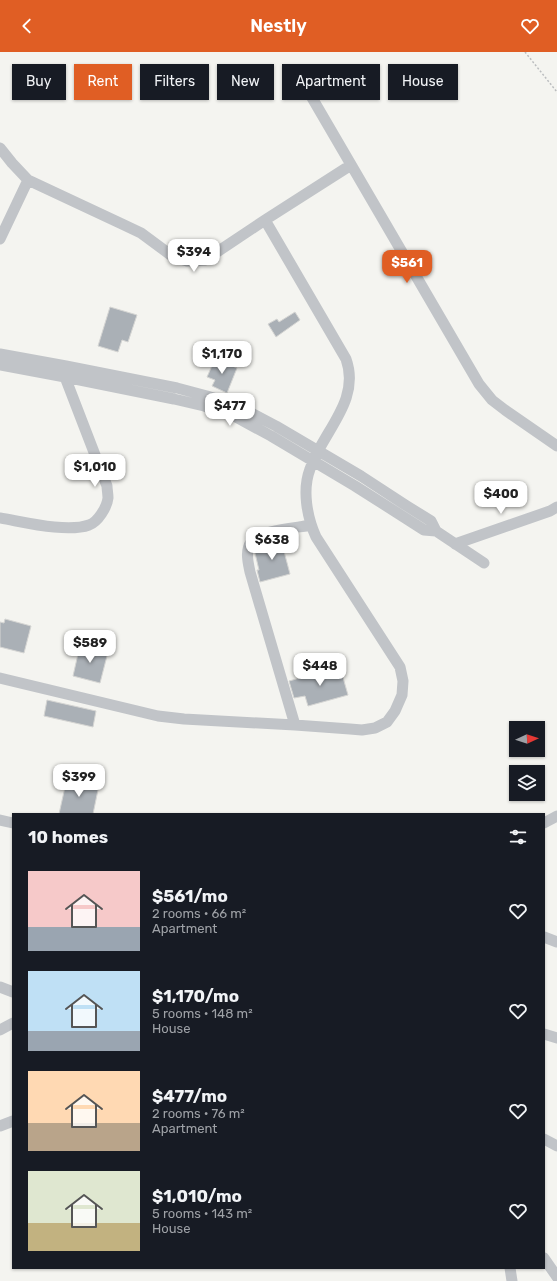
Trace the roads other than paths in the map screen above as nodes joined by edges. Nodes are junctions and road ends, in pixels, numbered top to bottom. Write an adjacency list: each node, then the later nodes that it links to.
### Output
1 (313, 100): 3 (street)
2 (0, 148): 4 (street)
3 (351, 165): 5 (street); 10 (street)
4 (28, 180): 5 (street); 6 (street)
5 (265, 220): 11 (street)
6 (0, 239)
7 (0, 354): 9 (street)
8 (0, 365): 9 (street)
9 (65, 371): 11 (street); 13 (street)
10 (557, 446)
11 (316, 456): 14 (street); 15 (street)
12 (557, 507): 15 (street)
13 (0, 518)
14 (311, 525): 18 (street); 18 (street)
15 (455, 544): 16 (street)
16 (484, 563)
17 (0, 678): 18 (street)
18 (295, 725)
19 (557, 816): 21 (street)
20 (0, 820): 22 (street)
21 (545, 822)
22 (12, 823)
23 (545, 937): 24 (street)
24 (557, 942)
25 (0, 988): 26 (street)
26 (12, 992)
27 (12, 1023): 28 (street)
28 (0, 1030)
29 (545, 1034): 30 (street)
30 (557, 1038)
31 (12, 1121): 32 (street)
32 (0, 1126)
33 (545, 1140): 34 (street)
34 (557, 1146)
35 (545, 1259): 37 (street)
36 (510, 1269): 38 (street)
37 (557, 1277)
38 (512, 1281)

